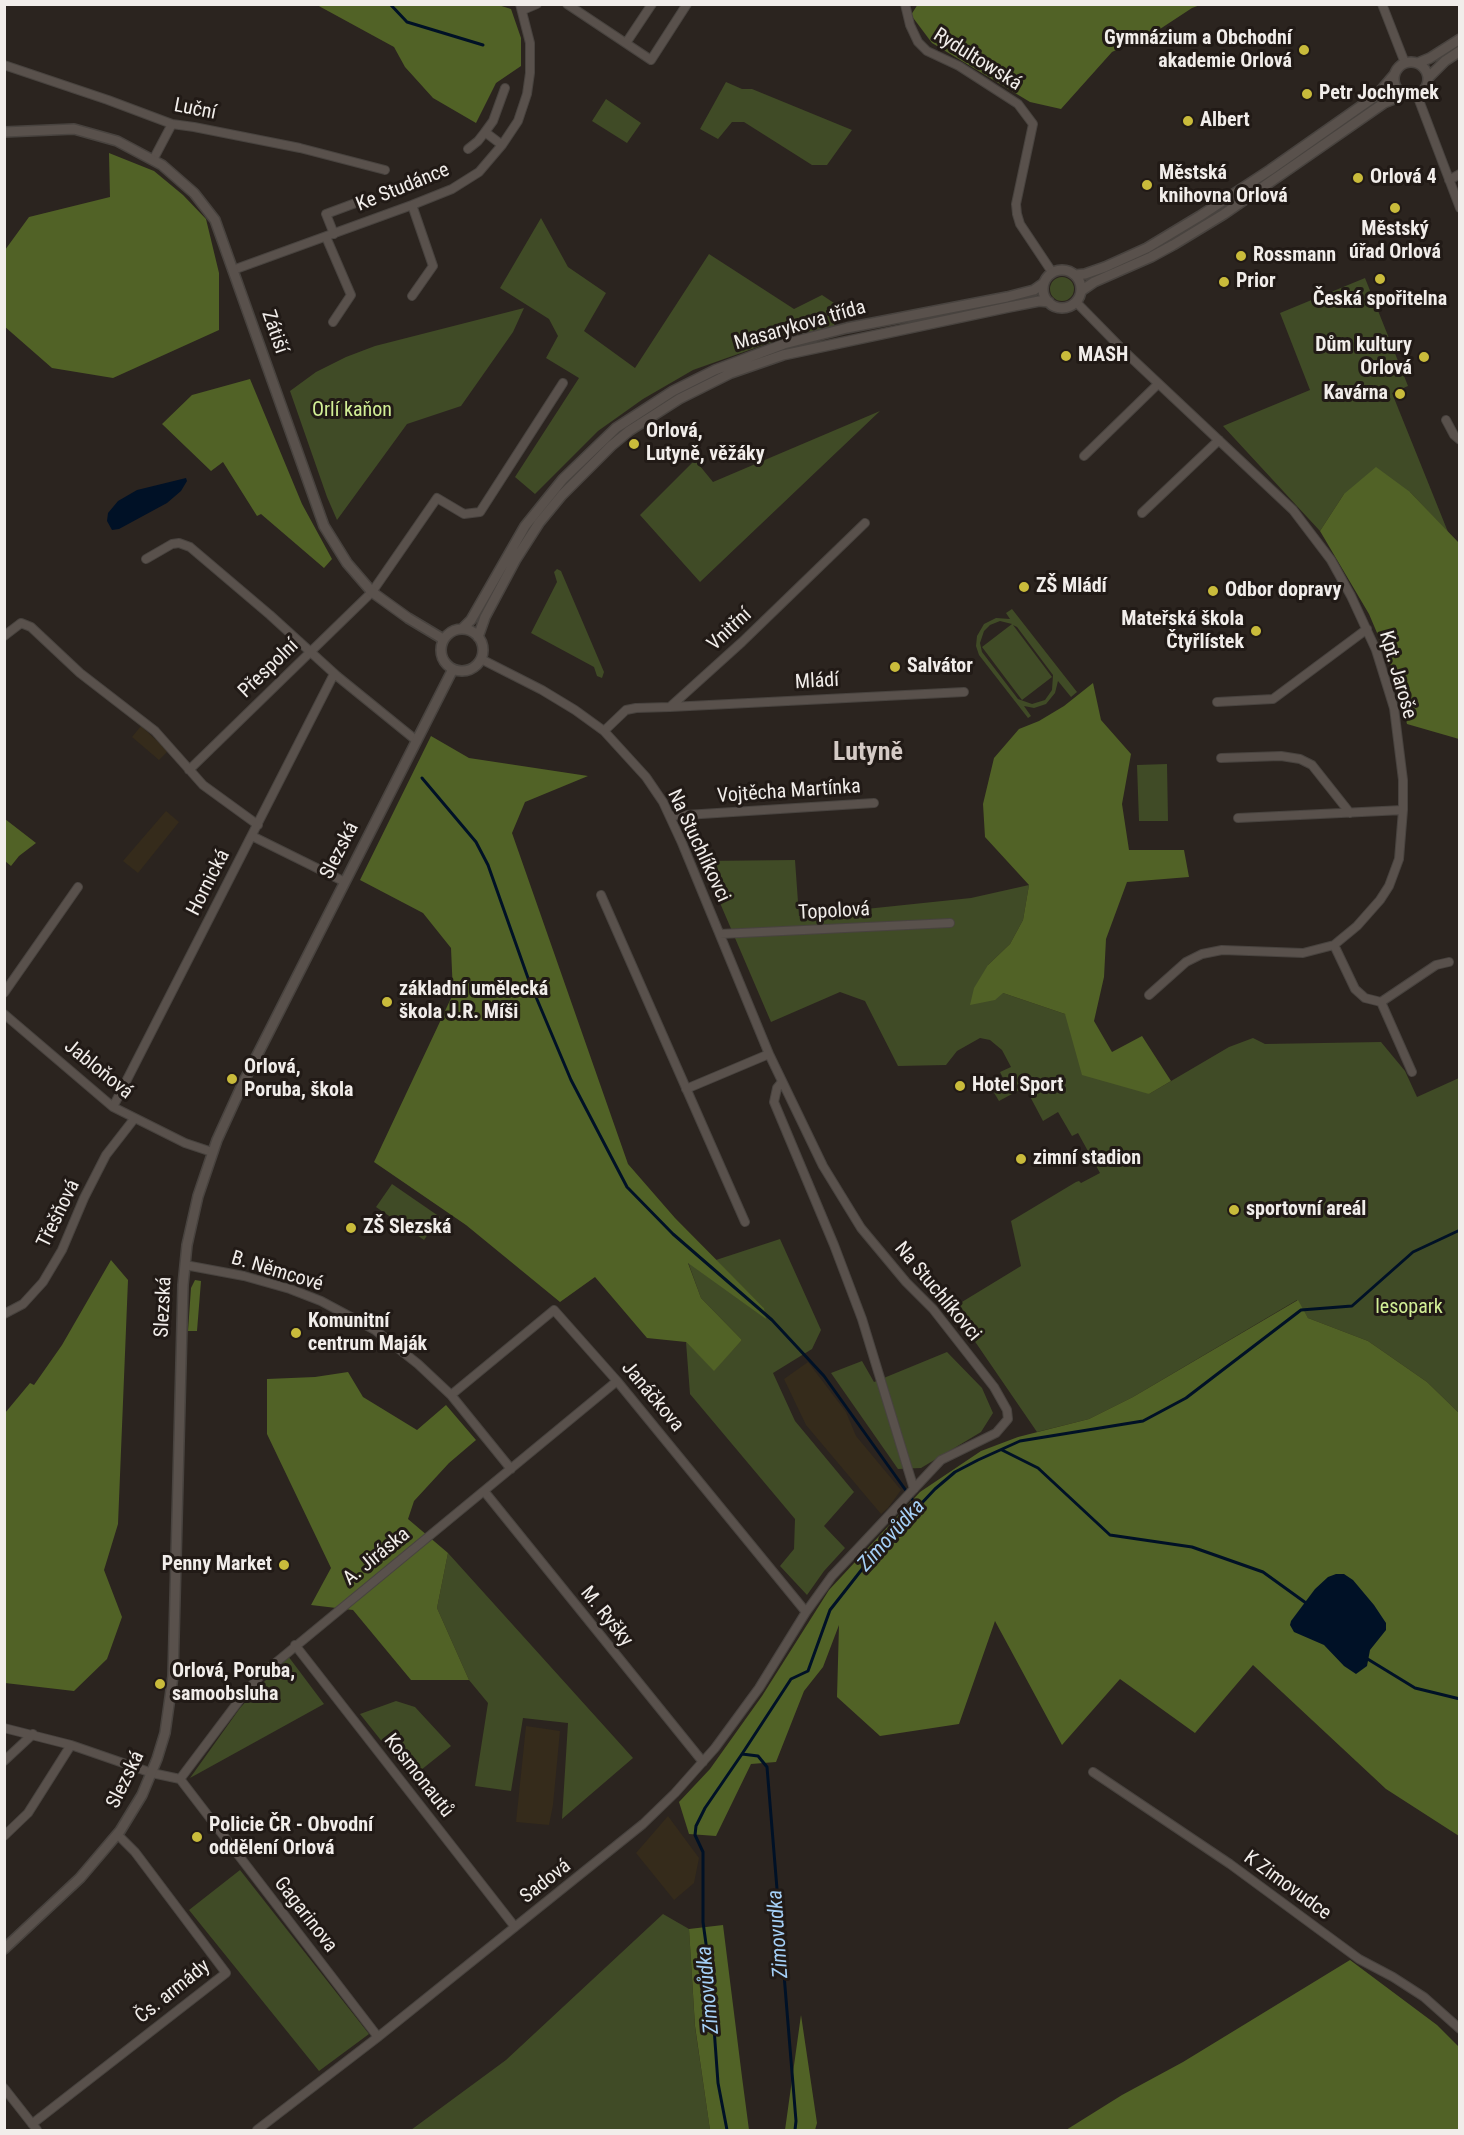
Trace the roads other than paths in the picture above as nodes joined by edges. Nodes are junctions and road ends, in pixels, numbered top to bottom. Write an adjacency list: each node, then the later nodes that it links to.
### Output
1 (537, 4): 7 (street)
2 (567, 4): 9 (street)
3 (652, 4): 9 (street)
4 (687, 4): 9 (street)
5 (905, 4): 33 (street, Rydultowská)
6 (1382, 4): 11 (street)
7 (521, 7): 22 (street, Ke Studánce)
8 (1460, 39): 12 (street)
9 (626, 44)
10 (1460, 51): 15 (street)
11 (1404, 63): 12 (street); 14 (street)
12 (1418, 63): 15 (street)
13 (4, 65): 19 (street, Luční)
14 (1394, 75): 17 (street); 34 (street)
15 (1428, 78): 18 (street)
16 (505, 88): 21 (street)
17 (1404, 95): 18 (street); 36 (street)
18 (1417, 95): 27 (street)
19 (172, 124): 24 (street); 25 (street, Luční)
20 (4, 132): 24 (street, Zátiší)
21 (485, 132): 22 (street); 23 (street)
22 (502, 144): 29 (street, Ke Studánce)
23 (468, 149)
24 (153, 160): 32 (street, Zátiší)
25 (385, 170)
26 (1460, 174): 27 (street)
27 (1449, 180): 30 (street)
28 (369, 198): 31 (street)
29 (412, 205): 31 (street, Ke Studánce); 37 (street)
30 (1460, 208)
31 (330, 236): 32 (street, Ke Studánce); 40 (street)
32 (233, 270): 50 (street, Zátiší)
33 (1052, 272): 34 (street); 35 (street)
34 (1075, 275): 36 (street)
35 (1044, 283): 38 (street); 51 (street, Masarykova třída)
36 (1081, 291): 39 (street)
37 (412, 296)
38 (1049, 302): 39 (street); 54 (street, Masarykova třída)
39 (1076, 302): 42 (street, Kpt. Jaroše)
40 (333, 322)
41 (563, 383): 50 (street, Přespolní)
42 (1158, 384): 45 (street, Kpt. Jaroše); 46 (street)
43 (1446, 420): 44 (street)
44 (1460, 440)
45 (1219, 441): 47 (street); 52 (street, Kpt. Jaroše)
46 (1084, 456)
47 (1142, 513)
48 (865, 523): 62 (street, Vnitřní)
49 (146, 559): 56 (street)
50 (372, 592): 55 (street, Zátiší); 56 (street, Přespolní)
51 (463, 628): 54 (street); 55 (street)
52 (1367, 628): 61 (street); 68 (street, Kpt. Jaroše)
53 (4, 636): 66 (street)
54 (478, 637): 57 (street)
55 (443, 639): 58 (street)
56 (311, 652): 59 (street); 66 (street, Přespolní)
57 (481, 659): 58 (street); 63 (street, Na Stuchlíkovci)
58 (453, 669): 64 (street, Slezská)
59 (334, 674): 64 (street); 72 (street, Hornická)
60 (964, 692): 62 (street, Mládí)
61 (1217, 702)
62 (670, 707): 63 (street)
63 (604, 731): 70 (street, Na Stuchlíkovci)
64 (417, 741): 74 (street, Slezská)
65 (1221, 758): 69 (street)
66 (189, 770): 72 (street)
67 (874, 803): 70 (street, Vojtěcha Martínka)
68 (1403, 810): 69 (street); 79 (street, Kpt. Jaroše)
69 (1350, 813): 71 (street)
70 (670, 816): 78 (street, Na Stuchlíkovci)
71 (1239, 818)
72 (258, 825): 73 (street, Hornická)
73 (252, 836): 74 (street); 89 (street, Hornická)
74 (345, 882): 91 (street, Slezská)
75 (78, 887): 81 (street)
76 (601, 895): 88 (street)
77 (950, 923): 78 (street, Topolová)
78 (720, 934): 85 (street, Na Stuchlíkovci)
79 (1334, 945): 82 (street, Kpt. Jaroše); 83 (street)
80 (1449, 962): 83 (street)
81 (4, 993)
82 (1149, 995)
83 (1381, 1002): 86 (street)
84 (4, 1014): 89 (street, Jabloňová)
85 (769, 1054): 87 (street, Na Stuchlíkovci); 88 (street)
86 (1412, 1072)
87 (782, 1082): 98 (street); 98 (street, Na Stuchlíkovci)
88 (686, 1089): 92 (street)
89 (114, 1107): 90 (street, Jabloňová)
90 (134, 1119): 91 (street, Jabloňová); 94 (street, Třešňová)
91 (212, 1152): 93 (street, Slezská)
92 (745, 1222)
93 (185, 1265): 96 (street, B. Němcové); 108 (street, Slezská)
94 (4, 1314)
95 (617, 1381): 96 (street, Janáčkova); 97 (street, A. Jiráska); 100 (street, Janáčkova)
96 (451, 1395): 97 (street, B. Němcové)
97 (511, 1469): 99 (street, A. Jiráska)
98 (914, 1489): 100 (street, Na Stuchlíkovci)
99 (484, 1491): 101 (street, A. Jiráska); 106 (street, M. Ryšky)
100 (806, 1612): 106 (street, Sadová)
101 (295, 1645): 109 (street, A. Jiráska); 112 (street, Kosmonautů)
102 (4, 1728): 103 (street)
103 (33, 1734): 104 (street); 105 (street)
104 (71, 1745): 108 (street); 111 (street)
105 (4, 1761)
106 (703, 1762): 112 (street, Sadová)
107 (1093, 1772): 114 (street, K Zimovudce)
108 (152, 1773): 109 (street); 110 (street, Slezská)
109 (180, 1779): 115 (street, Gagarinova)
110 (117, 1834): 113 (street, Slezská); 117 (street, Čs. armády)
111 (4, 1836)
112 (515, 1927): 115 (street, Sadová)
113 (4, 1949)
114 (1460, 2029)
115 (378, 2037): 118 (street, Sadová)
116 (4, 2088): 117 (street, Čs. armády)
117 (34, 2127)
118 (257, 2130)

